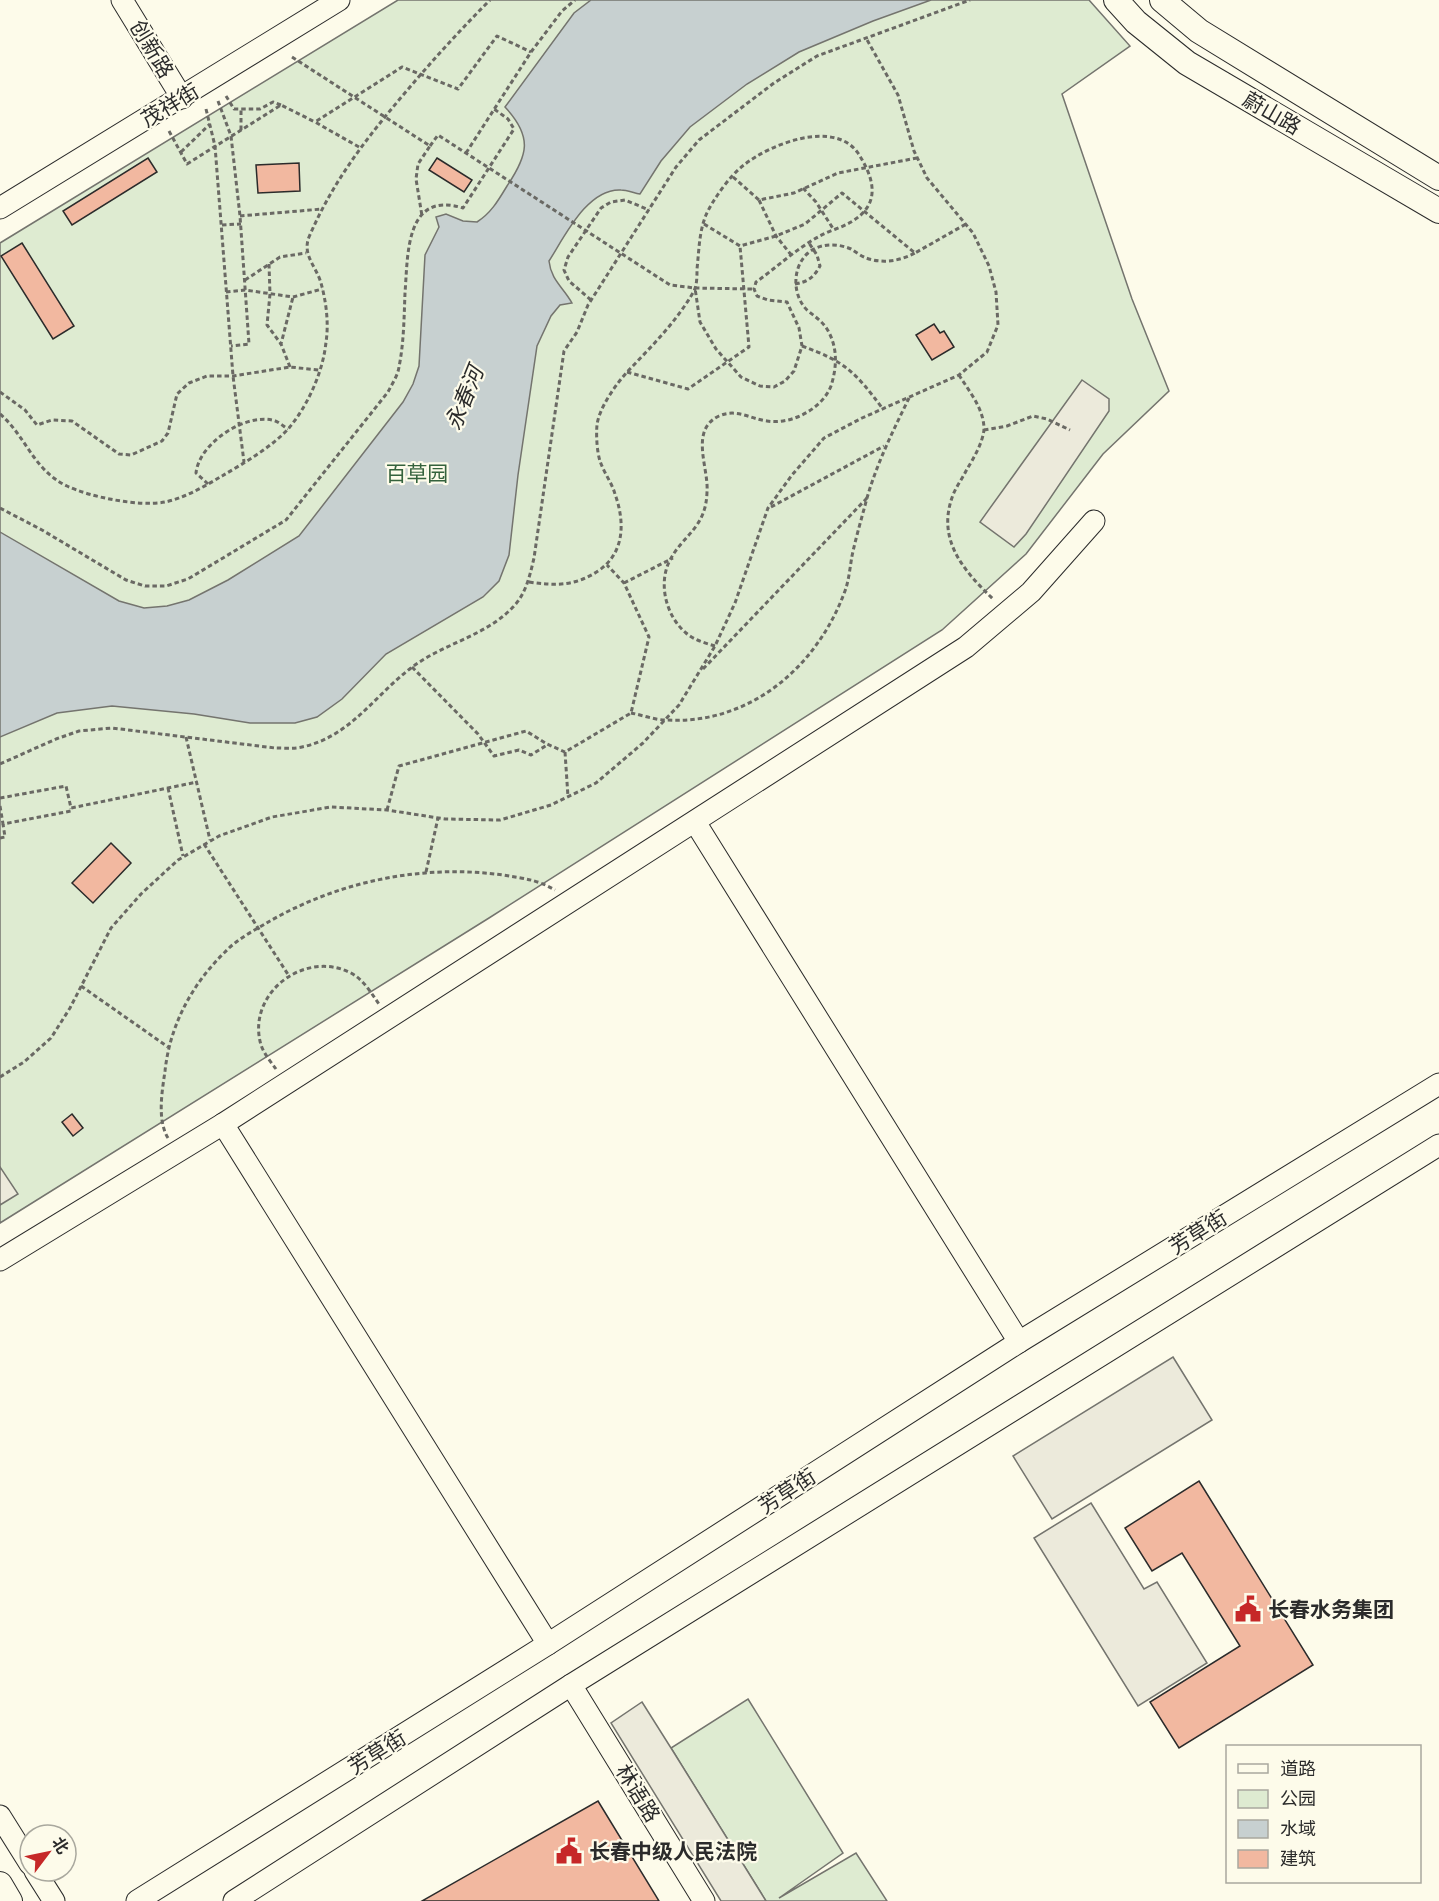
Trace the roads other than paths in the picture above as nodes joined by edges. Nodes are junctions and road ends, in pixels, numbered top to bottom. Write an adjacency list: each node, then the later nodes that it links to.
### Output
1 (122, 0): 5 (street, 创新路)
2 (339, 0): 5 (street, 茂祥街)
3 (1116, 0): 8 (main road, 蔚山路)
4 (1162, 0): 6 (main road, 蔚山路)
5 (182, 98): 7 (street, 茂祥街)
6 (1439, 178)
7 (0, 208)
8 (1439, 211)
9 (1094, 521): 10 (street)
10 (695, 822): 12 (street); 15 (street)
11 (1439, 1084): 15 (street, 芳草街)
12 (223, 1124): 14 (street); 16 (street)
13 (1439, 1145): 17 (street)
14 (0, 1260)
15 (1019, 1342): 16 (street, 芳草街)
16 (548, 1644): 24 (street, 芳草街)
17 (572, 1685): 25 (street); 26 (street, 林语路)
18 (0, 1816): 19 (street)
19 (18, 1845)
20 (43, 1883): 23 (street)
21 (0, 1884): 22 (main road)
22 (10, 1901)
23 (54, 1901)
24 (137, 1901)
25 (234, 1901)
26 (704, 1901)

